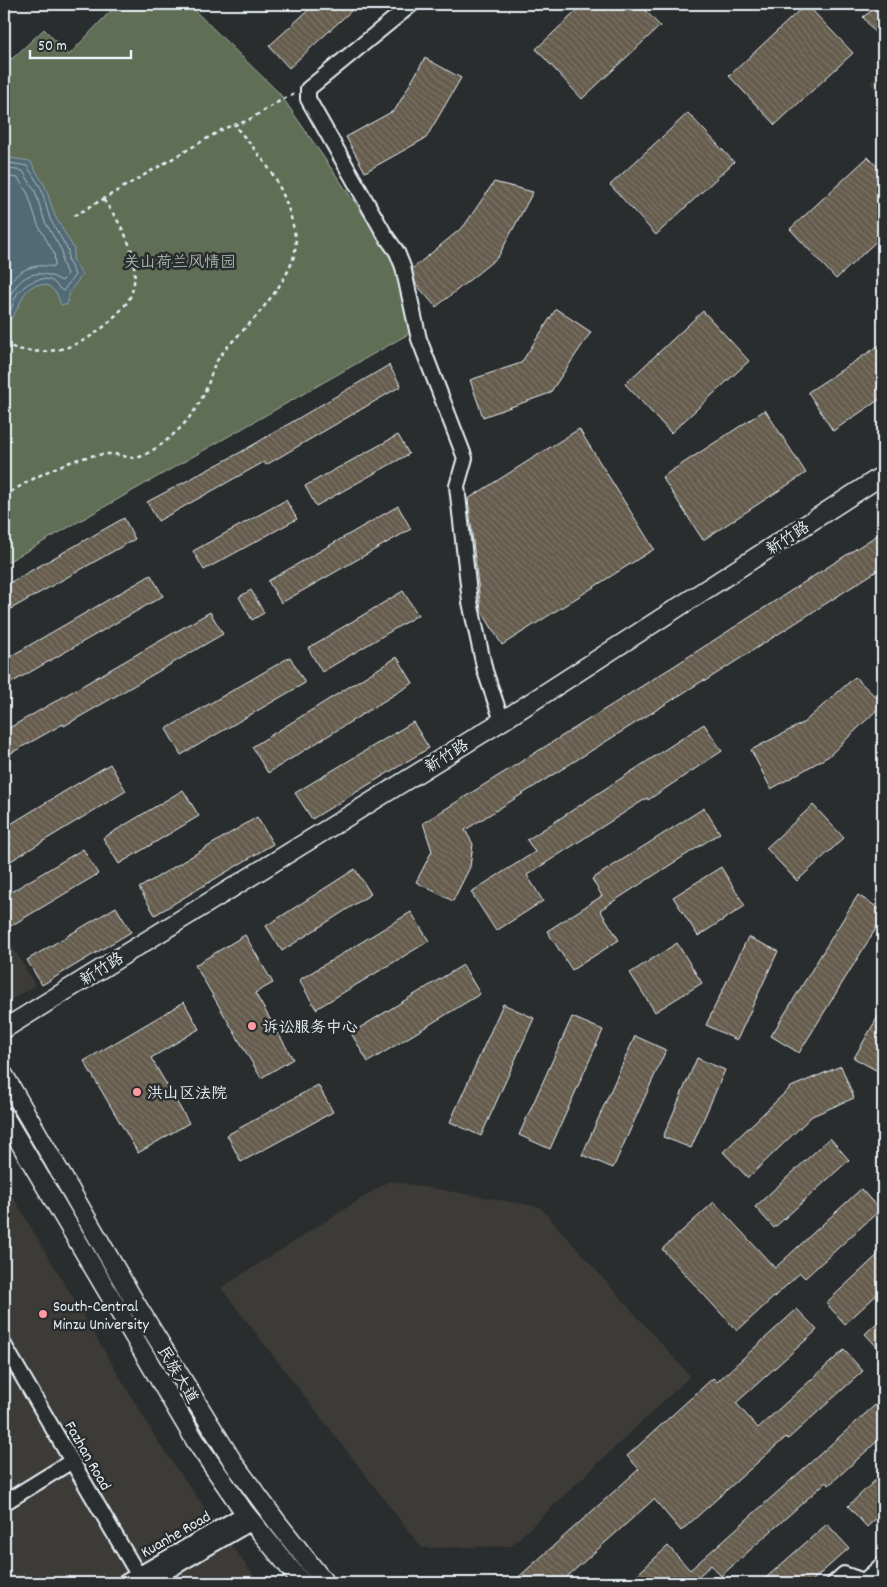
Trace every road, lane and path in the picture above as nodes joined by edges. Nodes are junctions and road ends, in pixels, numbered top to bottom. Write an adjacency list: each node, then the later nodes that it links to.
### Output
1 (412, 4): 2 (street)
2 (308, 89): 3 (path); 9 (street)
3 (234, 125): 4 (path); 8 (path)
4 (102, 198): 5 (path); 6 (path)
5 (74, 216)
6 (4, 344)
7 (883, 475): 9 (main road, 新竹路)
8 (4, 496)
9 (502, 721): 10 (main road, 新竹路)
10 (4, 1029)
11 (4, 1075): 20 (main road, 民族大道)
12 (4, 1116): 16 (main road, 民族大道)
13 (4, 1345): 14 (street, Fazhan Road)
14 (72, 1461): 15 (street); 18 (street, Fazhan Road)
15 (4, 1503)
16 (248, 1518): 18 (street, Kuanhe Road); 19 (main road, 民族大道)
17 (883, 1564): 21 (street)
18 (136, 1581)
19 (302, 1583)
20 (325, 1583)
21 (834, 1583)

